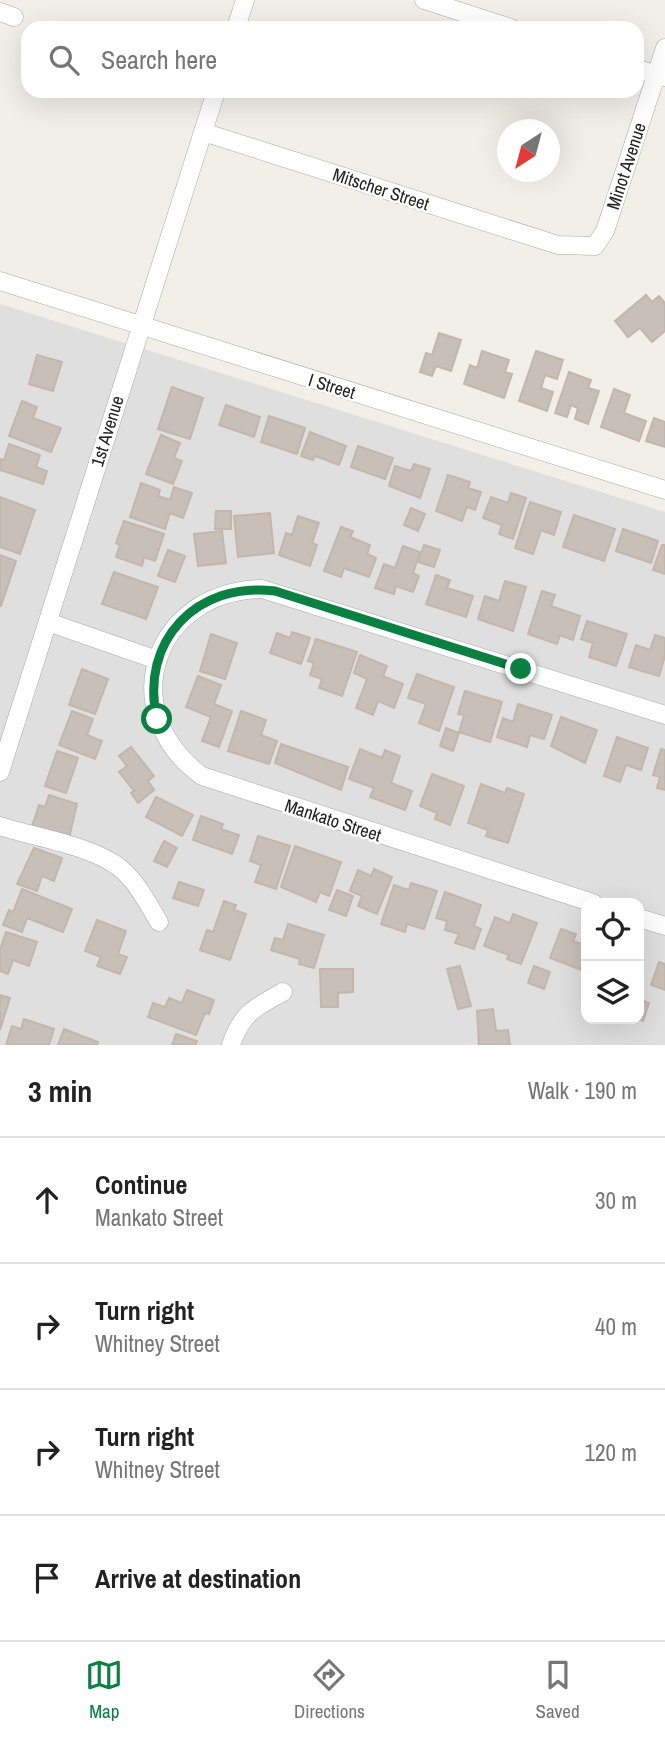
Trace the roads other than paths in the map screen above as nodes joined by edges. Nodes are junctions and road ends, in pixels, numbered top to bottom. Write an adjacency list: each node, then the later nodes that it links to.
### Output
1 (245, 0): 3 (street)
2 (424, 0): 4 (street)
3 (238, 21)
4 (489, 21)
5 (665, 48): 7 (street, Minot Avenue)
6 (644, 71): 7 (street)
7 (661, 76): 10 (street, Minot Avenue)
8 (214, 98): 9 (street, 1st Avenue)
9 (203, 132): 10 (street, Mitscher Street); 12 (street, 1st Avenue)
10 (558, 245)
11 (0, 281): 12 (street, I Street)
12 (140, 325): 13 (street, I Street); 14 (street, 1st Avenue)
13 (665, 490)
14 (48, 622): 15 (street); 16 (street, 1st Avenue)
15 (157, 660): 17 (street); 20 (street, Mankato Street)
16 (8, 714): 18 (street, 1st Avenue)
17 (665, 715)
18 (0, 772)
19 (0, 826): 22 (street)
20 (581, 899)
21 (644, 920): 23 (street)
22 (159, 922)
23 (665, 926)
24 (283, 992): 25 (street)
25 (230, 1045)

